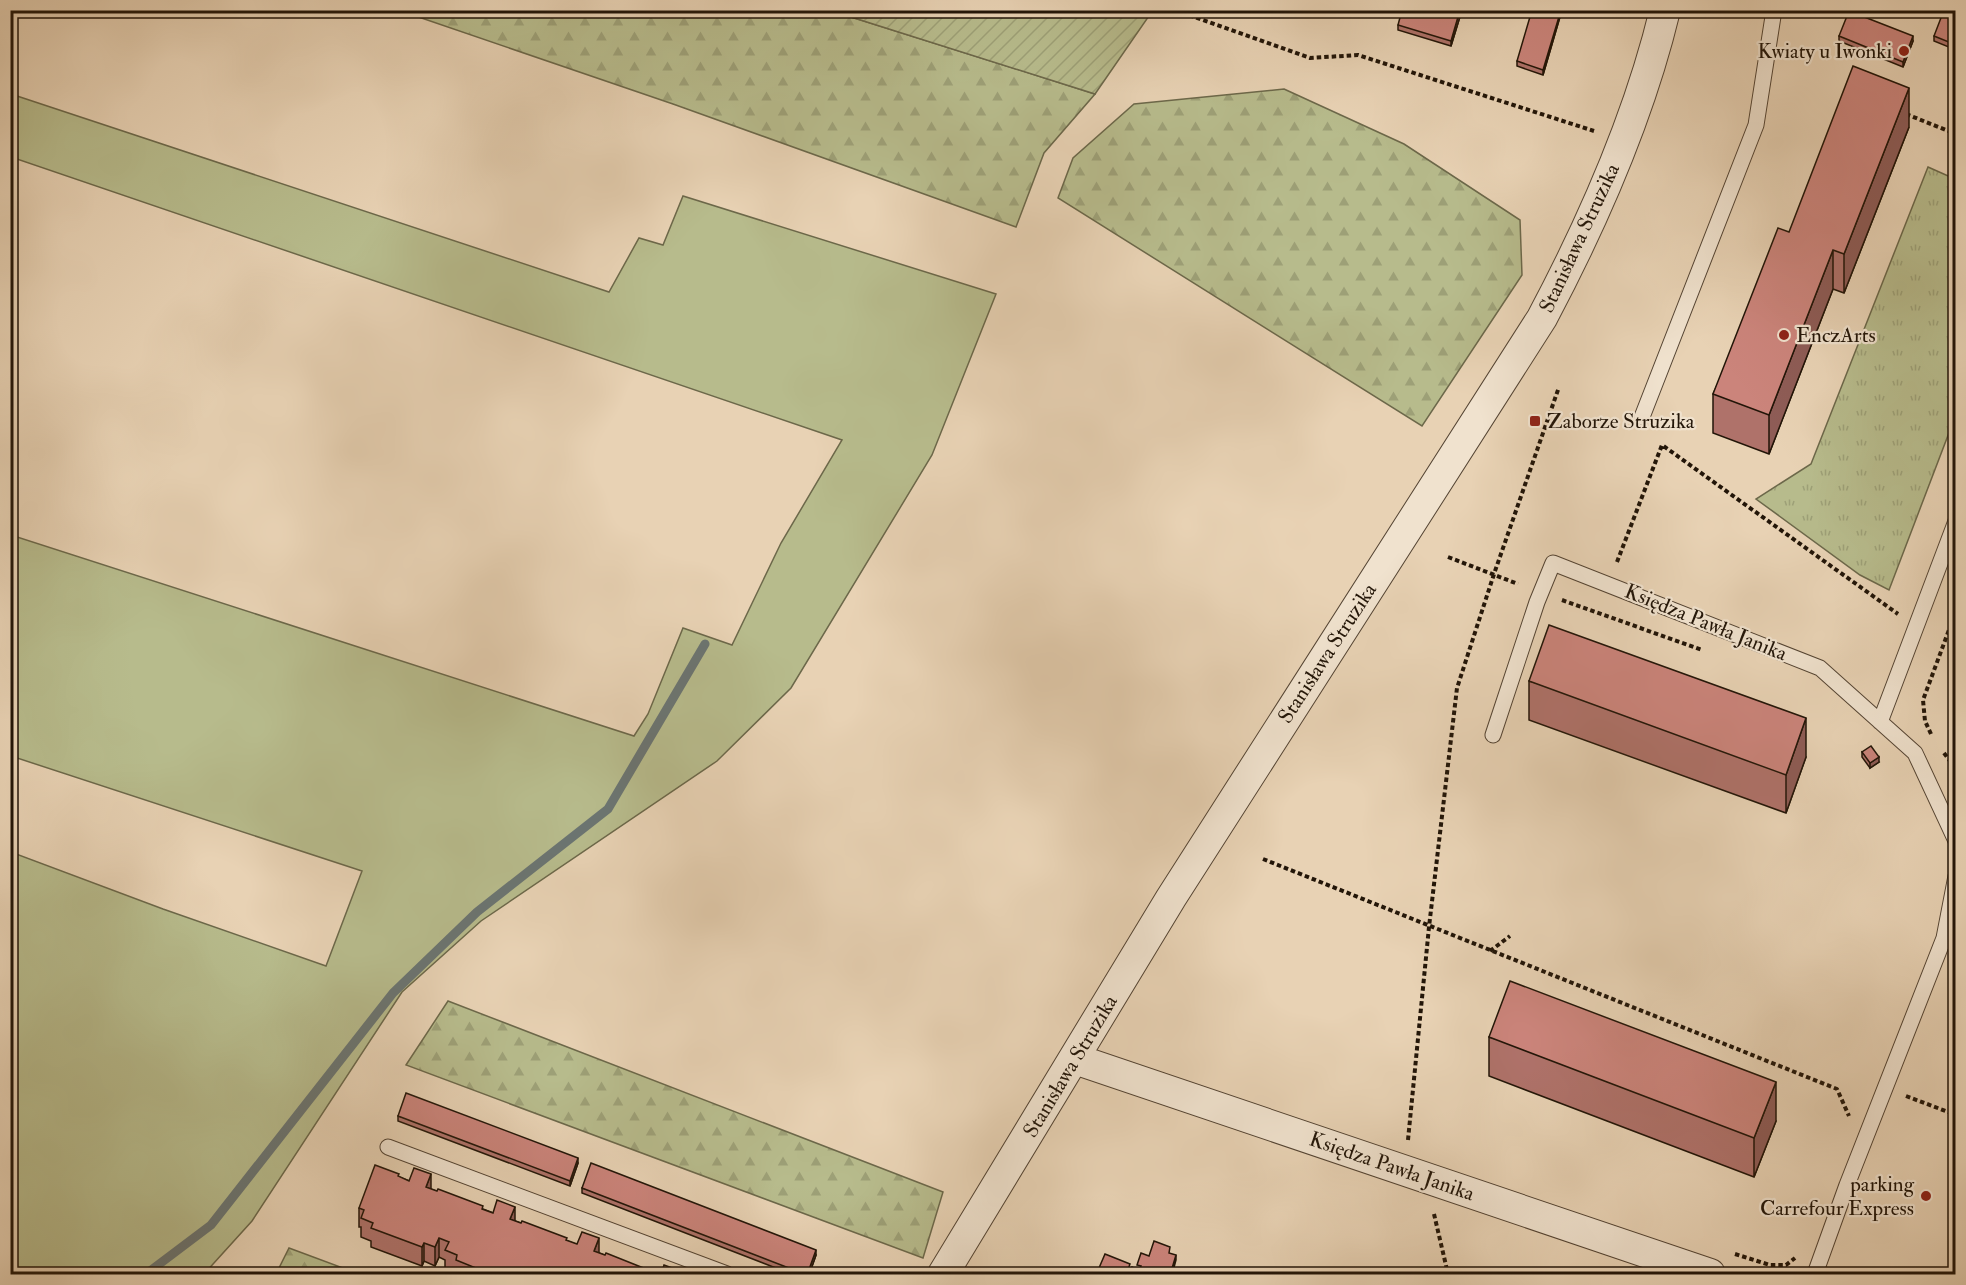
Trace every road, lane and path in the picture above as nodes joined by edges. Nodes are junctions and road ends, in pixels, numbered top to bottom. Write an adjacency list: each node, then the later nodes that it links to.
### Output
1 (1175, 10): 6 (path)
2 (1665, 10): 6 (street, Stanisława Struzika)
3 (1774, 10): 8 (lane)
4 (1900, 111): 5 (path)
5 (1956, 134)
6 (1624, 140): 32 (street, Stanisława Struzika)
7 (1559, 387): 12 (path)
8 (1642, 417)
9 (1956, 521): 16 (lane)
10 (1620, 556): 16 (path)
11 (1448, 558): 12 (path)
12 (1494, 574): 13 (path); 28 (path)
13 (1540, 593): 19 (path); 20 (lane, Księdza Pawła Janika); 21 (lane, Księdza Pawła Janika)
14 (1956, 611): 15 (path)
15 (1951, 622): 17 (path); 18 (path)
16 (1916, 627): 18 (path); 20 (lane)
17 (1956, 632)
18 (1943, 644): 22 (path)
19 (1711, 653)
20 (1880, 722): 25 (lane, Księdza Pawła Janika)
21 (1493, 735)
22 (1933, 737)
23 (1938, 745): 24 (path)
24 (1956, 769)
25 (1956, 841)
26 (1263, 859): 28 (path)
27 (1956, 876): 29 (lane)
28 (1429, 927): 31 (path); 37 (path)
29 (1950, 932): 43 (lane)
30 (1510, 936): 31 (path)
31 (1490, 951): 34 (path)
32 (1075, 1059): 37 (street, Księdza Pawła Janika); 41 (street, Stanisława Struzika)
33 (1906, 1096): 35 (path)
34 (1856, 1112)
35 (1956, 1114)
36 (388, 1146): 40 (lane)
37 (1415, 1174): 39 (street, Księdza Pawła Janika); 42 (path)
38 (1799, 1254): 39 (path)
39 (1717, 1263)
40 (727, 1275)
41 (943, 1275)
42 (1448, 1275)
43 (1815, 1275)

